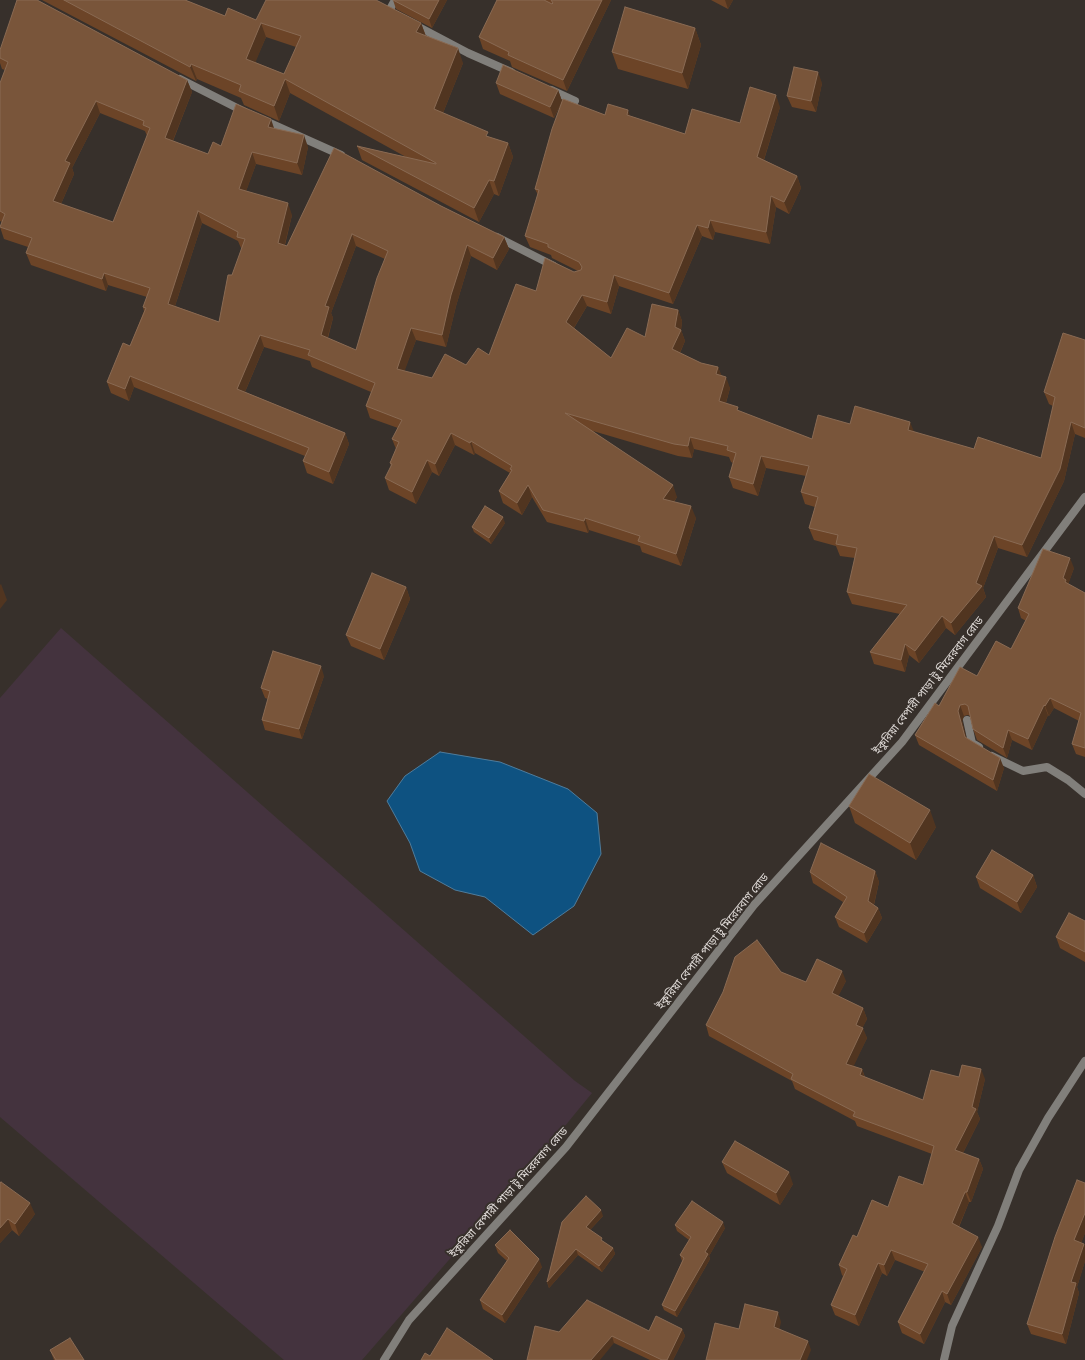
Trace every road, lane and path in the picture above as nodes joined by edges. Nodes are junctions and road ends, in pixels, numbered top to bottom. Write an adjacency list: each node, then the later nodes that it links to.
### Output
1 (395, 0): 3 (street)
2 (172, 74): 6 (street)
3 (518, 75)
4 (546, 88): 5 (street)
5 (575, 101)
6 (352, 161)
7 (490, 234): 8 (street)
8 (560, 269)
9 (1085, 497): 13 (street, ইকুরিয়া বেপারী পাড়া টু মিরেরবাগ রোড)
10 (967, 720): 11 (street)
11 (1085, 794)
12 (1085, 1061): 14 (street)
13 (384, 1360)
14 (944, 1360)

